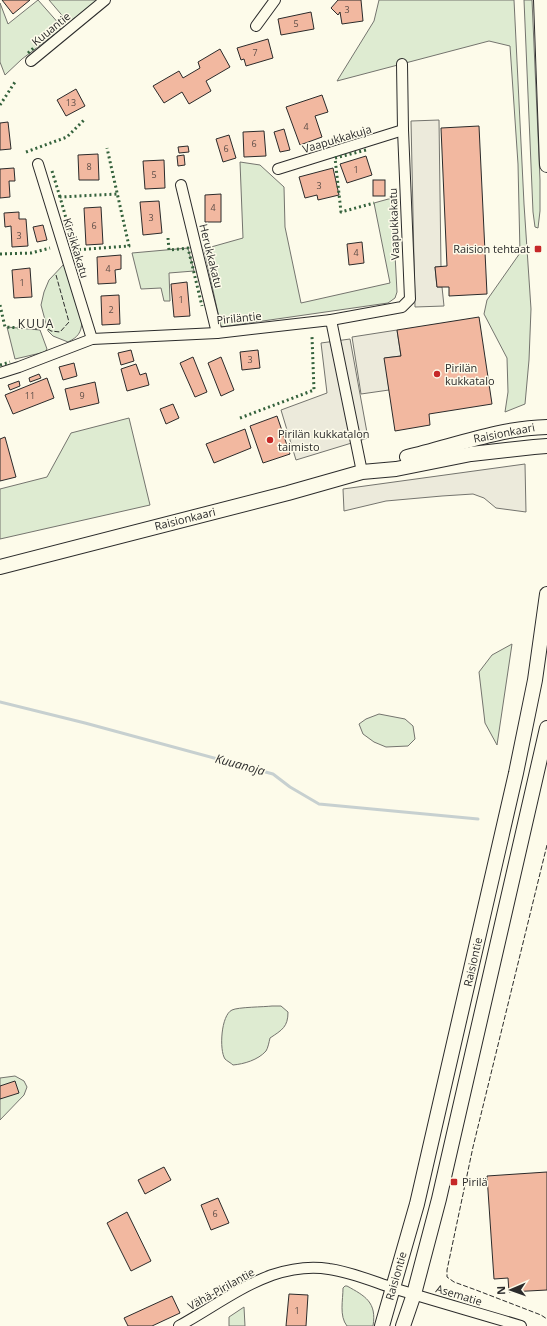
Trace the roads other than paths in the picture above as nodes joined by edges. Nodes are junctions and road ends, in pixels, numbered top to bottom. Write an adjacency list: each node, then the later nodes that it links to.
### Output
1 (105, 0): 5 (street, Kuuantie)
2 (275, 0): 4 (street)
3 (541, 0): 9 (main road)
4 (256, 26)
5 (31, 61)
6 (402, 64): 7 (street, Vaapukkakatu)
7 (402, 130): 10 (street, Vaapukkakuja); 12 (street, Vaapukkakatu)
8 (38, 164): 14 (street, Kirsikkakatu)
9 (547, 165)
10 (278, 169)
11 (181, 185): 13 (street, Herukkakatu)
12 (331, 320): 13 (street, Piriläntie); 18 (street)
13 (217, 333): 14 (street, Piriläntie)
14 (92, 339): 15 (street, Piriläntie)
15 (0, 372)
16 (547, 427): 18 (main road, Raisionkaari)
17 (547, 446): 18 (main road, Raisionkaari)
18 (366, 472): 19 (main road, Raisionkaari)
19 (0, 567)
20 (547, 594): 22 (main road, Raisiontie)
21 (547, 728): 23 (main road, Raisiontie)
22 (394, 1288): 23 (street, Vähä-Pirilantie); 24 (street, Vähä-Pirilantie); 25 (main road, Raisiontie)
23 (414, 1294): 26 (main road, Raisiontie); 27 (street, Asematie)
24 (179, 1326)
25 (382, 1326)
26 (403, 1326)
27 (521, 1326)

